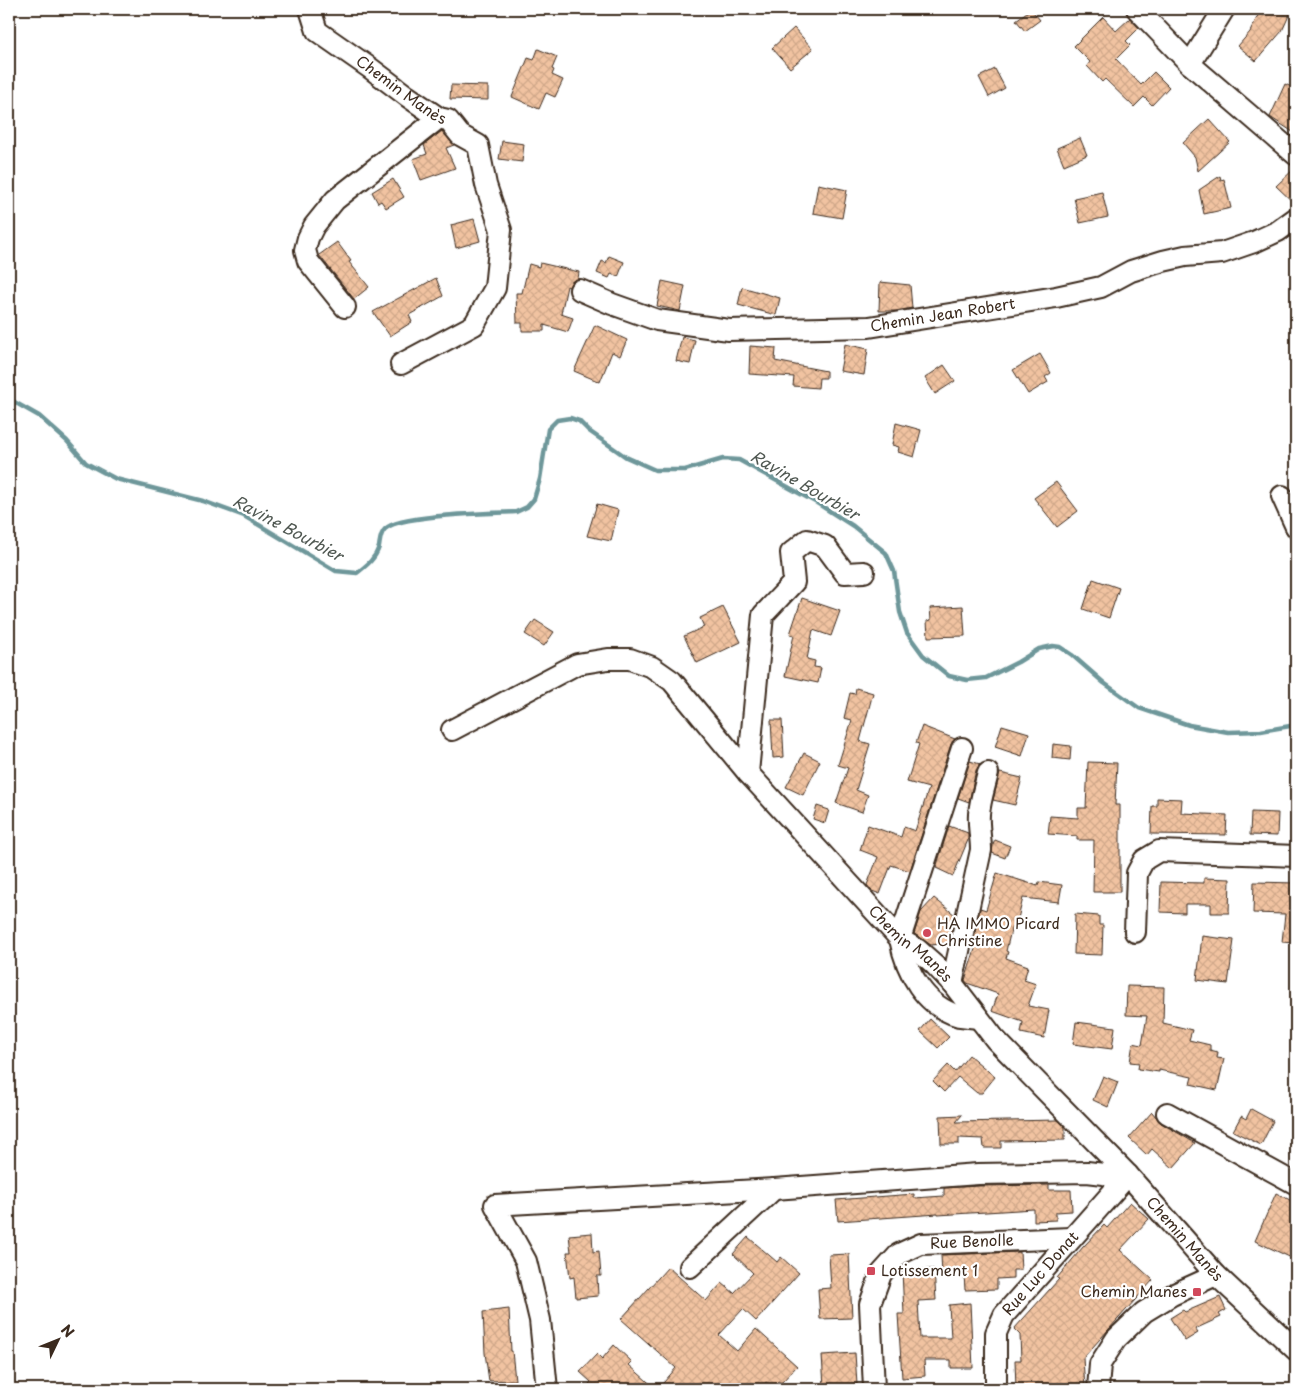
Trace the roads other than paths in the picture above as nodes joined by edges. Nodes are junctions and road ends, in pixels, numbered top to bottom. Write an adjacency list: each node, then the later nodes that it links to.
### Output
1 (310, 9): 5 (street, Chemin Manès)
2 (1137, 9): 4 (street)
3 (1224, 9): 4 (street)
4 (1190, 64): 6 (street)
5 (443, 119): 9 (street); 10 (street, Chemin Manès)
6 (1296, 155)
7 (1296, 218): 8 (street, Chemin Jean Robert)
8 (580, 290)
9 (345, 308)
10 (401, 364)
11 (1282, 496): 12 (street)
12 (1296, 527)
13 (864, 572): 16 (street)
14 (452, 730): 16 (street, Chemin Manès)
15 (962, 748): 20 (street)
16 (748, 773): 20 (street, Chemin Manès)
17 (988, 773): 21 (street)
18 (1296, 856): 19 (street)
19 (1135, 932)
20 (900, 939): 21 (street, Chemin Manès); 22 (street)
21 (952, 984): 22 (street, Chemin Manès)
22 (978, 1018): 24 (street, Chemin Manès)
23 (1167, 1114): 25 (street)
24 (1125, 1178): 26 (street); 27 (street, Rue Luc Donat); 29 (street, Chemin Manès)
25 (1296, 1184)
26 (774, 1189): 28 (street); 31 (street)
27 (1072, 1238): 32 (street, Rue Benolle); 33 (street, Rue Luc Donat)
28 (690, 1267)
29 (1216, 1275): 30 (street, Chemin Manès); 34 (street)
30 (1296, 1350)
31 (547, 1389)
32 (874, 1389)
33 (996, 1389)
34 (1098, 1389)

